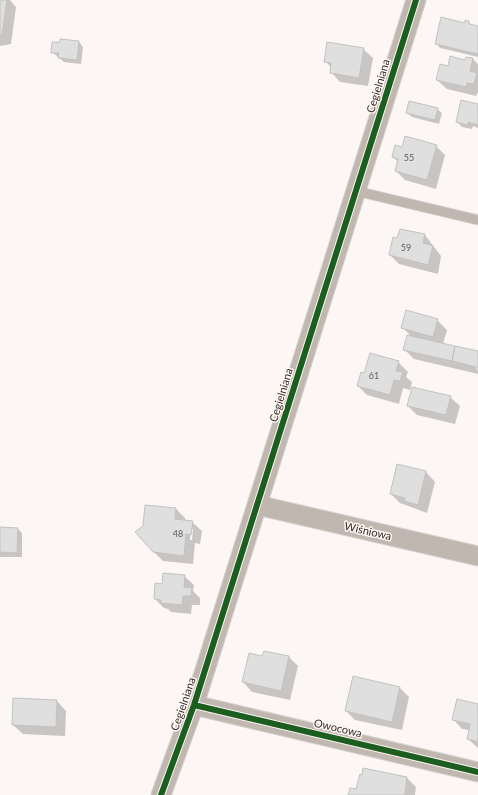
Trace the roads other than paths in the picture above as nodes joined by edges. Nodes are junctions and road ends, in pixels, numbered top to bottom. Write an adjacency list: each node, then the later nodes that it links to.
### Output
1 (416, 0): 2 (street, Cegielniana)
2 (356, 191): 3 (lane); 4 (street, Cegielniana)
3 (478, 220)
4 (257, 505): 5 (street, Wiśniowa); 6 (street, Cegielniana)
5 (478, 556)
6 (194, 705): 7 (street, Owocowa); 8 (street, Cegielniana)
7 (478, 772)
8 (161, 795)

